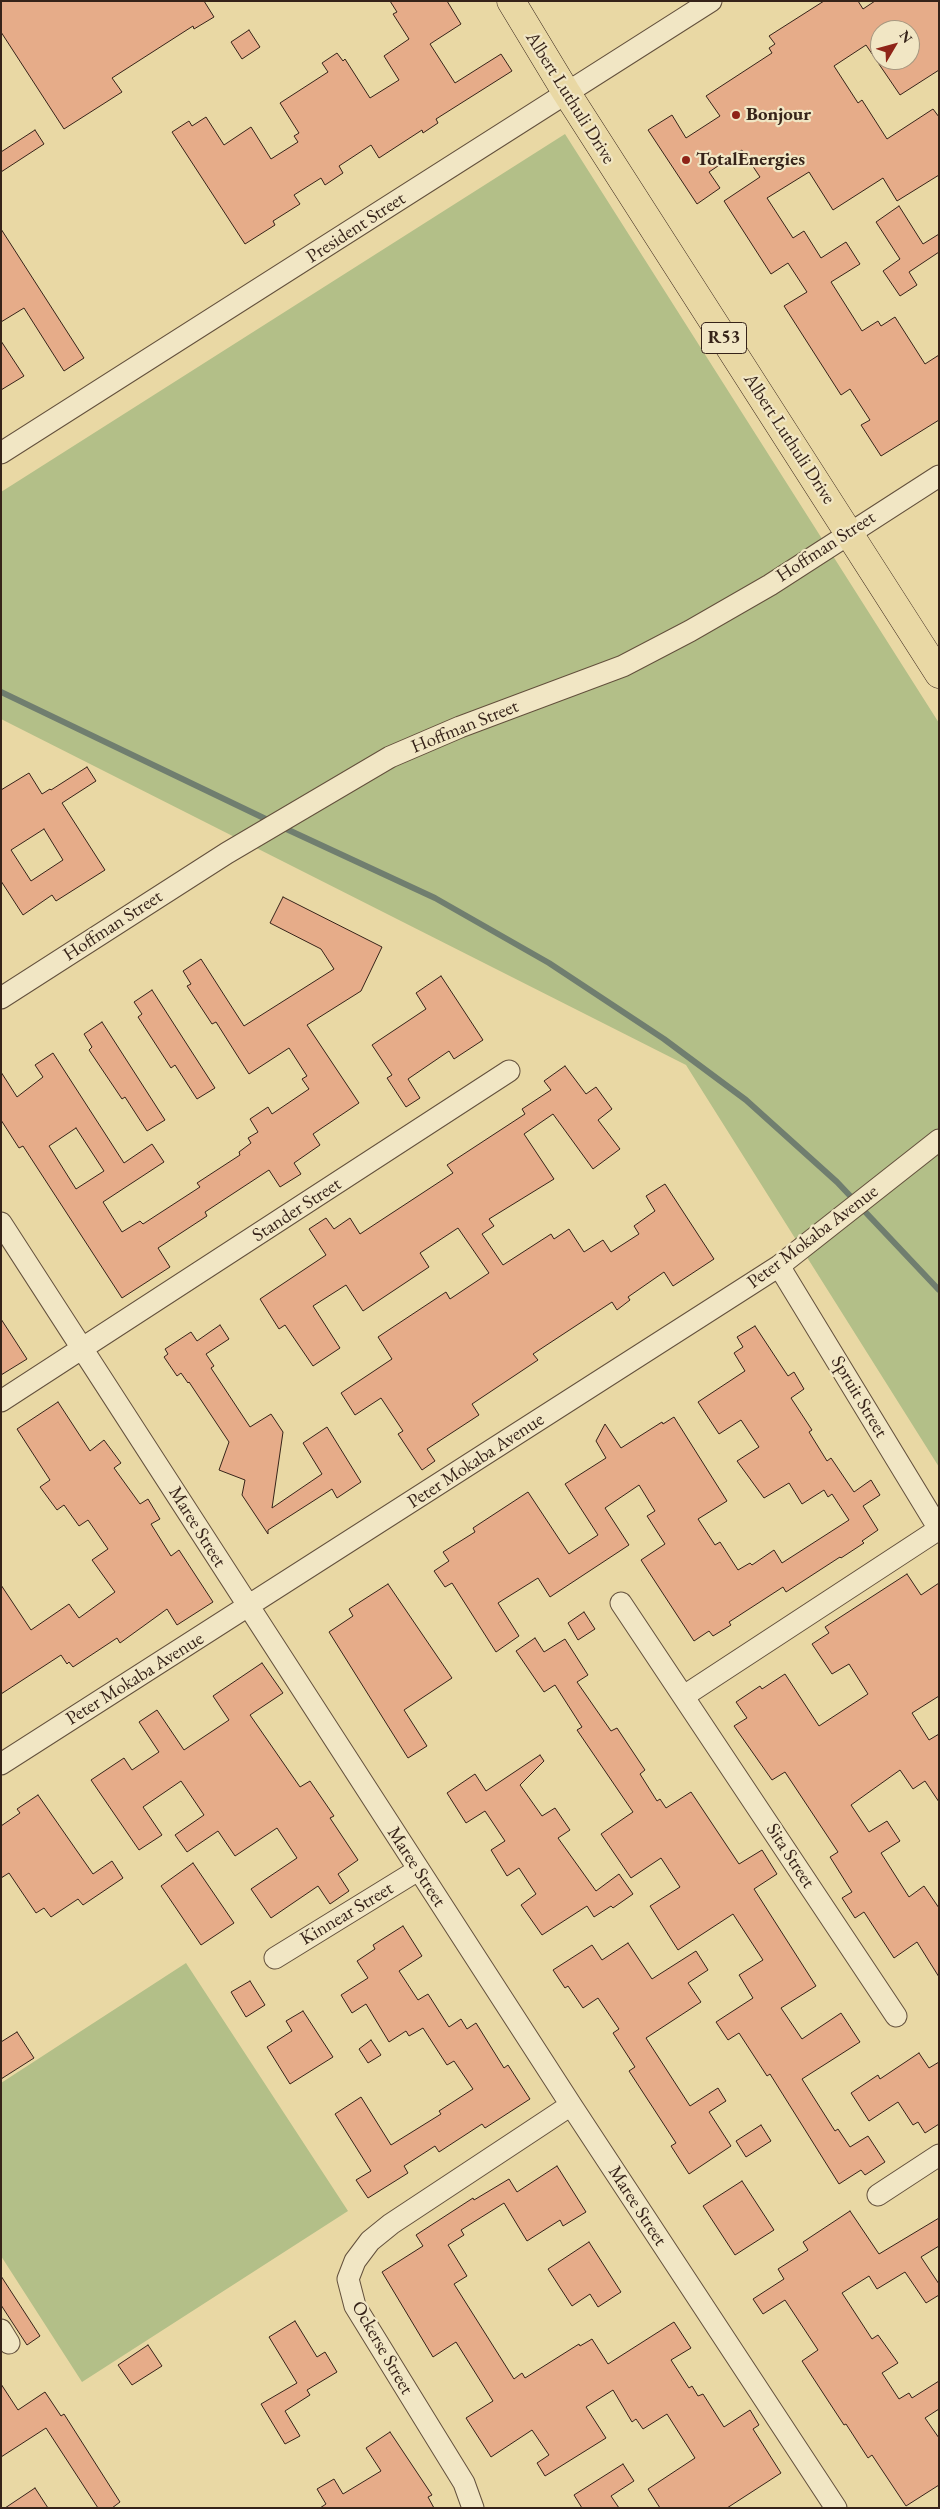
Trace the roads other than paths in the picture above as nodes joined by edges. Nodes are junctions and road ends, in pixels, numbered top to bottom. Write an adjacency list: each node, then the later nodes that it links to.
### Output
1 (510, 1): 3 (main road, Albert Luthuli Drive / R53)
2 (711, 1): 3 (street, President Street)
3 (566, 92): 4 (street, President Street); 6 (main road, Albert Luthuli Drive / R53)
4 (1, 453)
5 (939, 476): 6 (street, Hoffman Street)
6 (848, 532): 7 (main road, Albert Luthuli Drive / R53); 8 (street, Hoffman Street)
7 (939, 674)
8 (1, 998)
9 (509, 1070): 13 (street, Stander Street)
10 (939, 1140): 12 (street, Peter Mokaba Avenue)
11 (1, 1223): 13 (street, Maree Street)
12 (779, 1266): 15 (street, Spruit Street); 17 (street, Peter Mokaba Avenue)
13 (84, 1349): 14 (street, Stander Street); 17 (street, Maree Street)
14 (1, 1401)
15 (939, 1529): 18 (street)
16 (621, 1603): 18 (street, Sita Street)
17 (248, 1607): 19 (street, Peter Mokaba Avenue); 20 (street, Maree Street)
18 (684, 1696): 22 (street, Sita Street)
19 (1, 1764)
20 (418, 1870): 21 (street, Kinnear Street); 23 (street, Maree Street)
21 (275, 1958)
22 (896, 2016)
23 (570, 2105): 26 (street, Ockerse Street); 27 (street, Maree Street)
24 (939, 2155): 25 (street)
25 (878, 2195)
26 (473, 2508)
27 (836, 2508)

